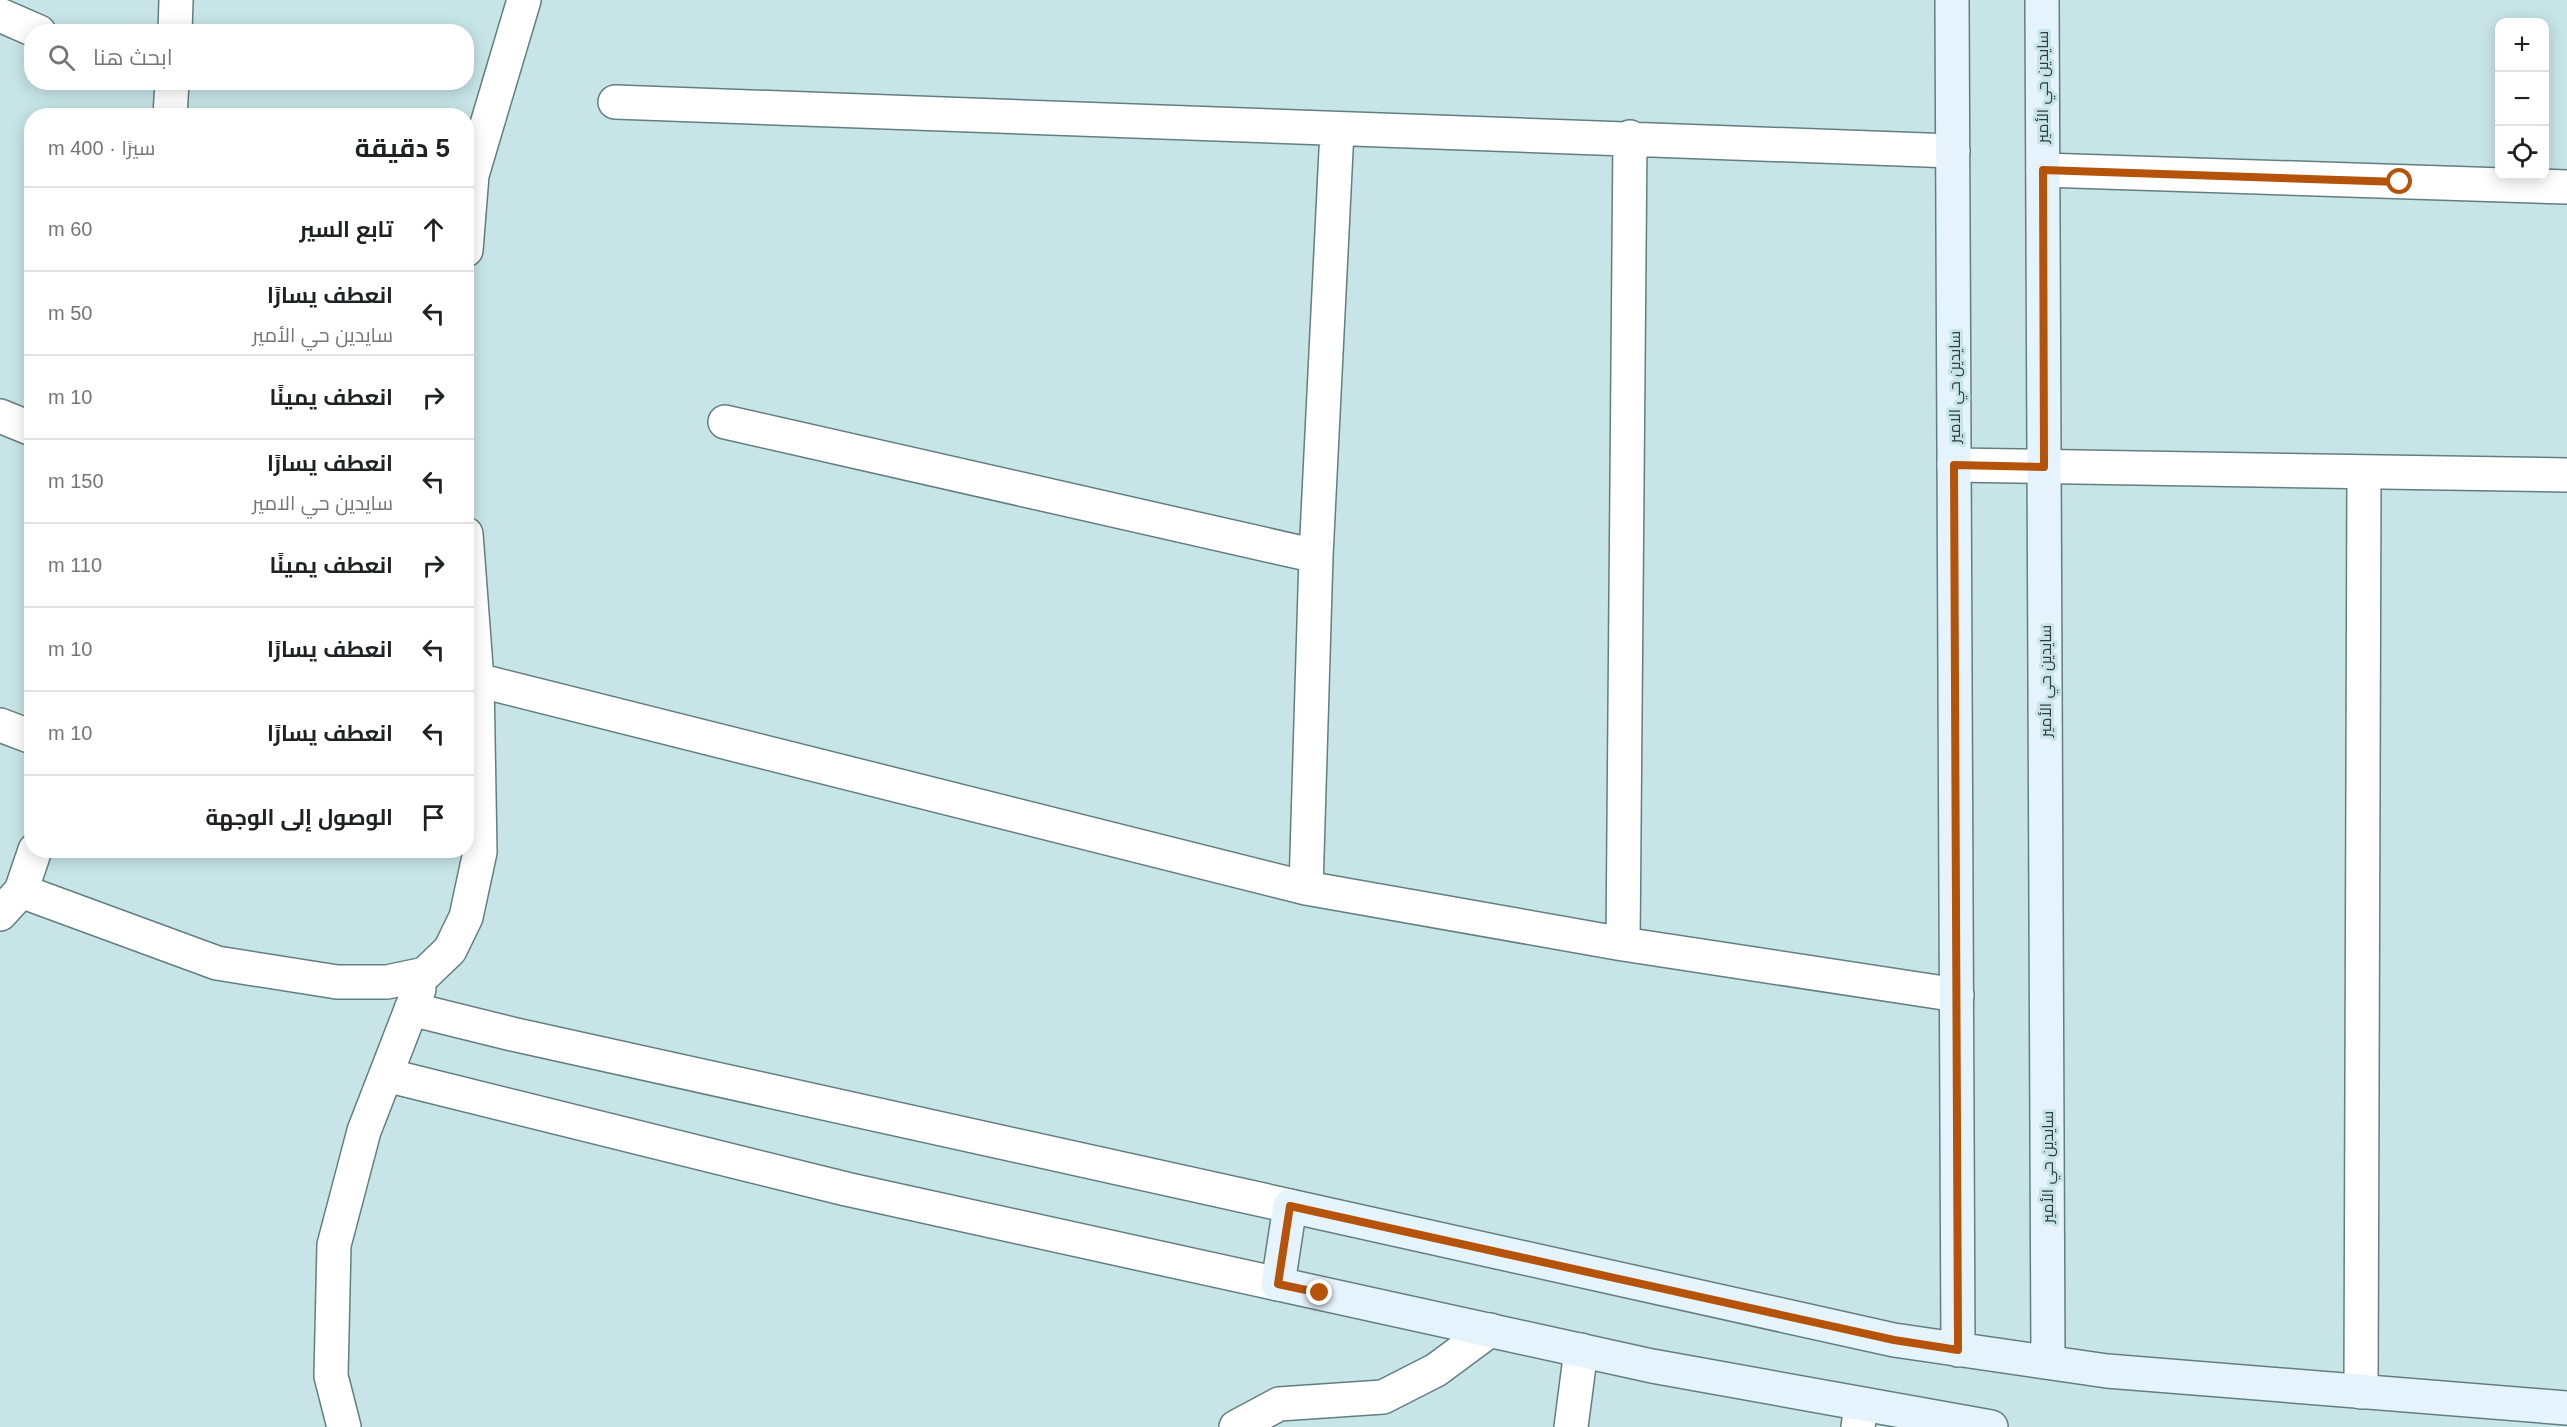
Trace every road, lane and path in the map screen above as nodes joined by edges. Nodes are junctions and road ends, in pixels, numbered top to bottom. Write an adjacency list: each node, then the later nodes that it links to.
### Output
1 (176, 0): 6 (street)
2 (524, 0): 12 (street)
3 (1952, 0): 11 (main road, سايدين حي الامير)
4 (2042, 0): 13 (main road, سايدين حي الأمير)
5 (0, 15): 7 (street)
6 (175, 24)
7 (24, 25)
8 (615, 102): 9 (street)
9 (1337, 130): 10 (street); 22 (street)
10 (1630, 137): 11 (street); 30 (street)
11 (1953, 151): 18 (main road, سايدين حي الامير)
12 (474, 168)
13 (2043, 170): 14 (street); 19 (main road, سايدين حي الأمير)
14 (2567, 187)
15 (0, 416): 17 (street)
16 (725, 422): 22 (street)
17 (24, 426)
18 (1954, 465): 19 (street); 32 (main road, سايدين حي الامير)
19 (2044, 467): 20 (street); 40 (main road, سايدين حي الأمير)
20 (2364, 472): 21 (street); 41 (street)
21 (2567, 475)
22 (1316, 556): 28 (street)
23 (474, 640): 24 (street)
24 (477, 680): 28 (street); 31 (street)
25 (0, 725): 26 (street)
26 (24, 734)
27 (31, 858): 29 (street)
28 (1306, 888): 30 (street)
29 (10, 903): 31 (street)
30 (1623, 944): 32 (street)
31 (425, 974): 33 (street)
32 (1957, 995): 39 (main road, سايدين حي الامير)
33 (411, 1009): 34 (street); 35 (street)
34 (386, 1076): 36 (street); 44 (street)
35 (1290, 1206): 36 (main road); 39 (main road)
36 (1278, 1284): 37 (main road)
37 (1490, 1330): 38 (main road); 45 (street)
38 (1581, 1350): 43 (main road); 46 (street)
39 (1958, 1350): 40 (main road)
40 (2048, 1362): 41 (main road)
41 (2361, 1392): 42 (main road)
42 (2567, 1408)
43 (1860, 1416): 47 (main road)
44 (344, 1427)
45 (1236, 1427)
46 (1571, 1427)
47 (1991, 1427)

